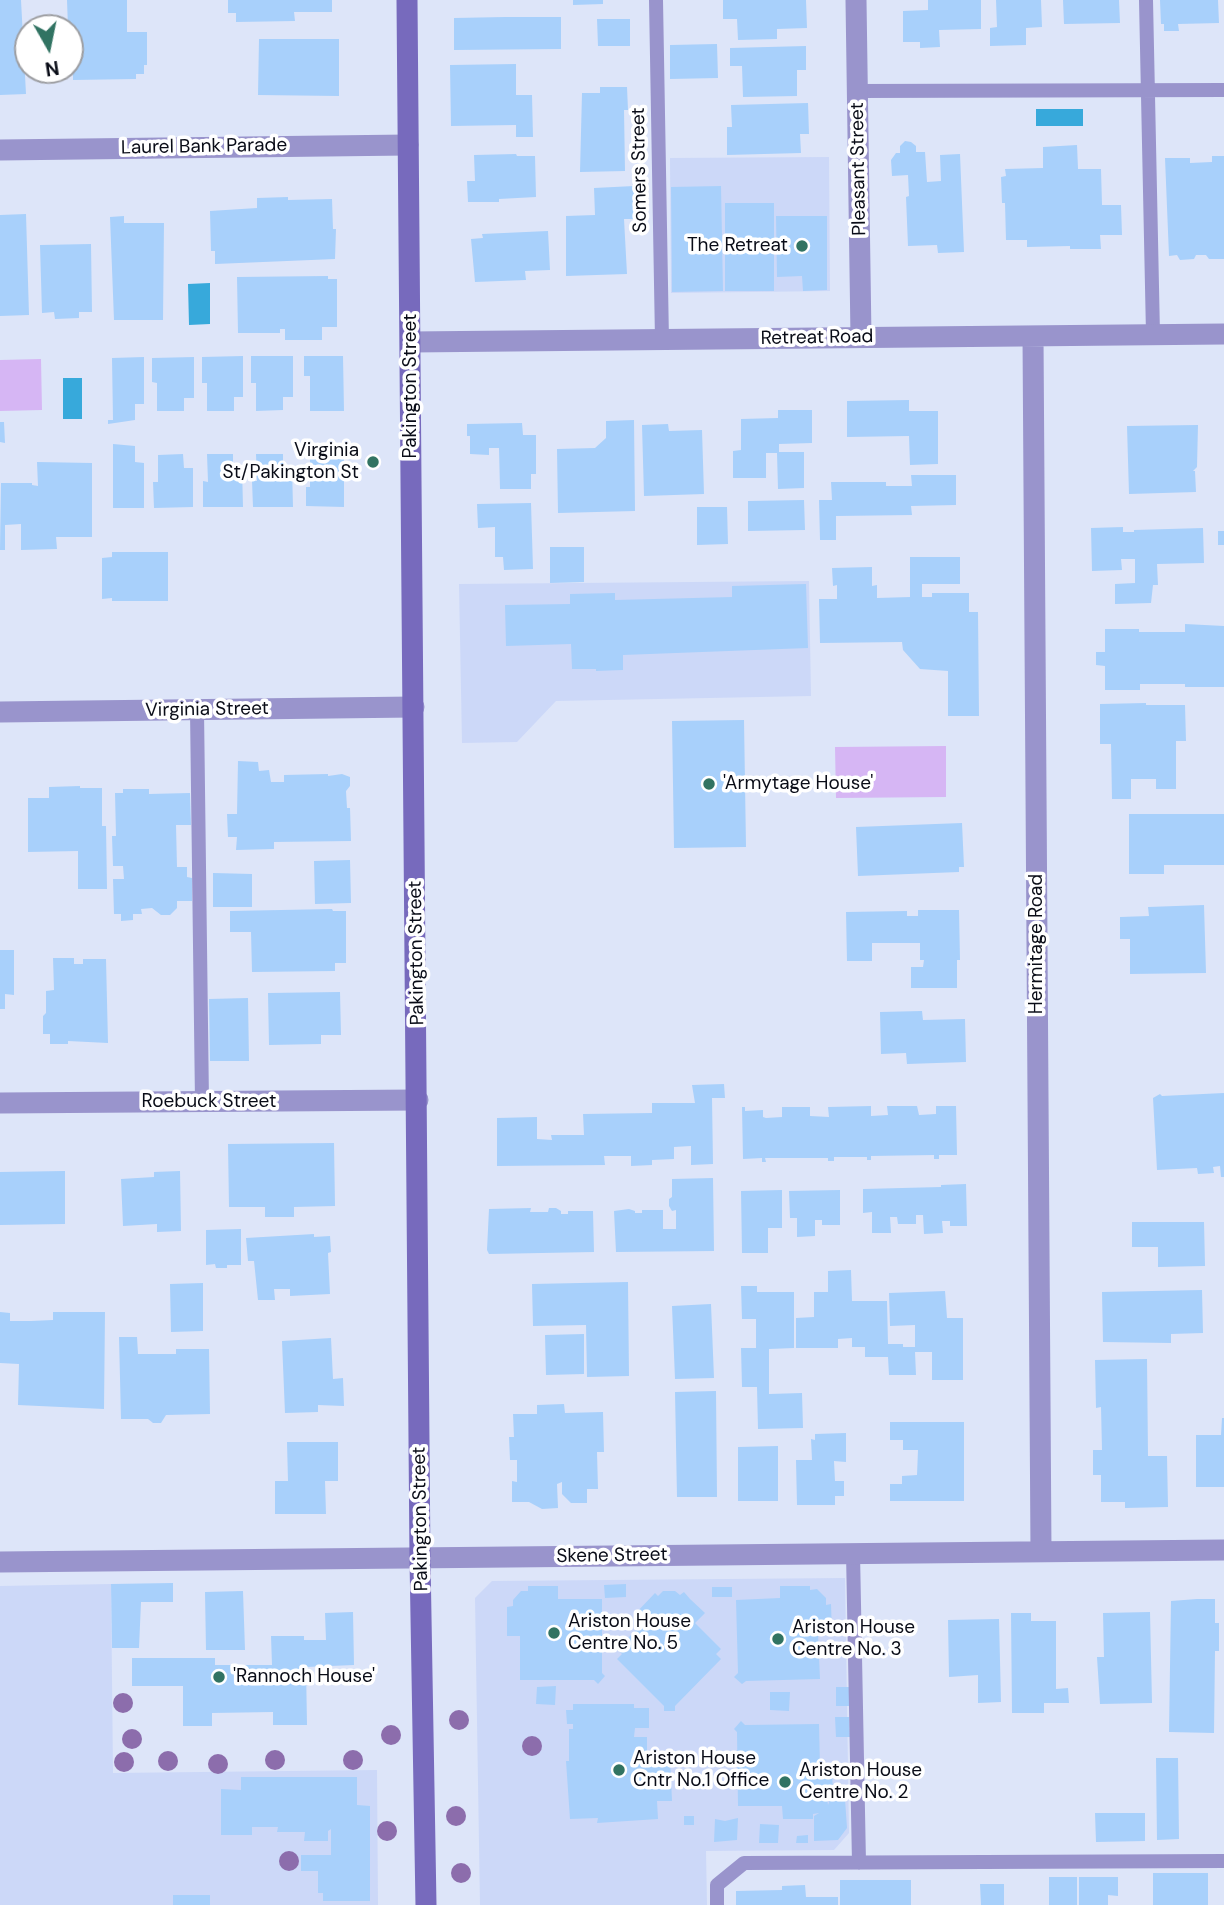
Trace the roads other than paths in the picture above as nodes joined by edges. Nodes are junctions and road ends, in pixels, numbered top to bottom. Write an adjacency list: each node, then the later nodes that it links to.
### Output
1 (407, 0): 8 (street, Pakington Street)
2 (656, 0): 14 (lane, Somers Street)
3 (856, 0): 6 (street, Pleasant Street)
4 (1146, 0): 7 (lane)
5 (1224, 90): 7 (lane)
6 (858, 91): 7 (lane); 13 (street, Pleasant Street)
7 (1148, 91): 10 (lane)
8 (408, 145): 9 (street, Laurel Bank Parade); 15 (street, Pakington Street)
9 (0, 149)
10 (1153, 334): 11 (street, Retreat Road); 12 (street, Retreat Road)
11 (1224, 334)
12 (1032, 336): 13 (street, Retreat Road); 23 (street, Hermitage Road)
13 (861, 338): 14 (street, Retreat Road)
14 (662, 340): 15 (street, Retreat Road)
15 (411, 342): 16 (street, Pakington Street)
16 (414, 707): 17 (street, Virginia Street); 19 (street, Pakington Street)
17 (197, 710): 18 (street, Virginia Street); 20 (lane)
18 (0, 712)
19 (418, 1100): 20 (street, Roebuck Street); 25 (street, Pakington Street)
20 (202, 1102): 21 (street, Roebuck Street)
21 (0, 1103)
22 (1224, 1550): 23 (street, Skene Street)
23 (1041, 1552): 24 (street, Skene Street)
24 (853, 1553): 25 (street, Skene Street); 28 (lane)
25 (420, 1559): 26 (street, Skene Street); 29 (street, Pakington Street)
26 (0, 1562)
27 (1224, 1861): 28 (lane)
28 (859, 1863): 30 (lane)
29 (426, 1905)
30 (717, 1905)

